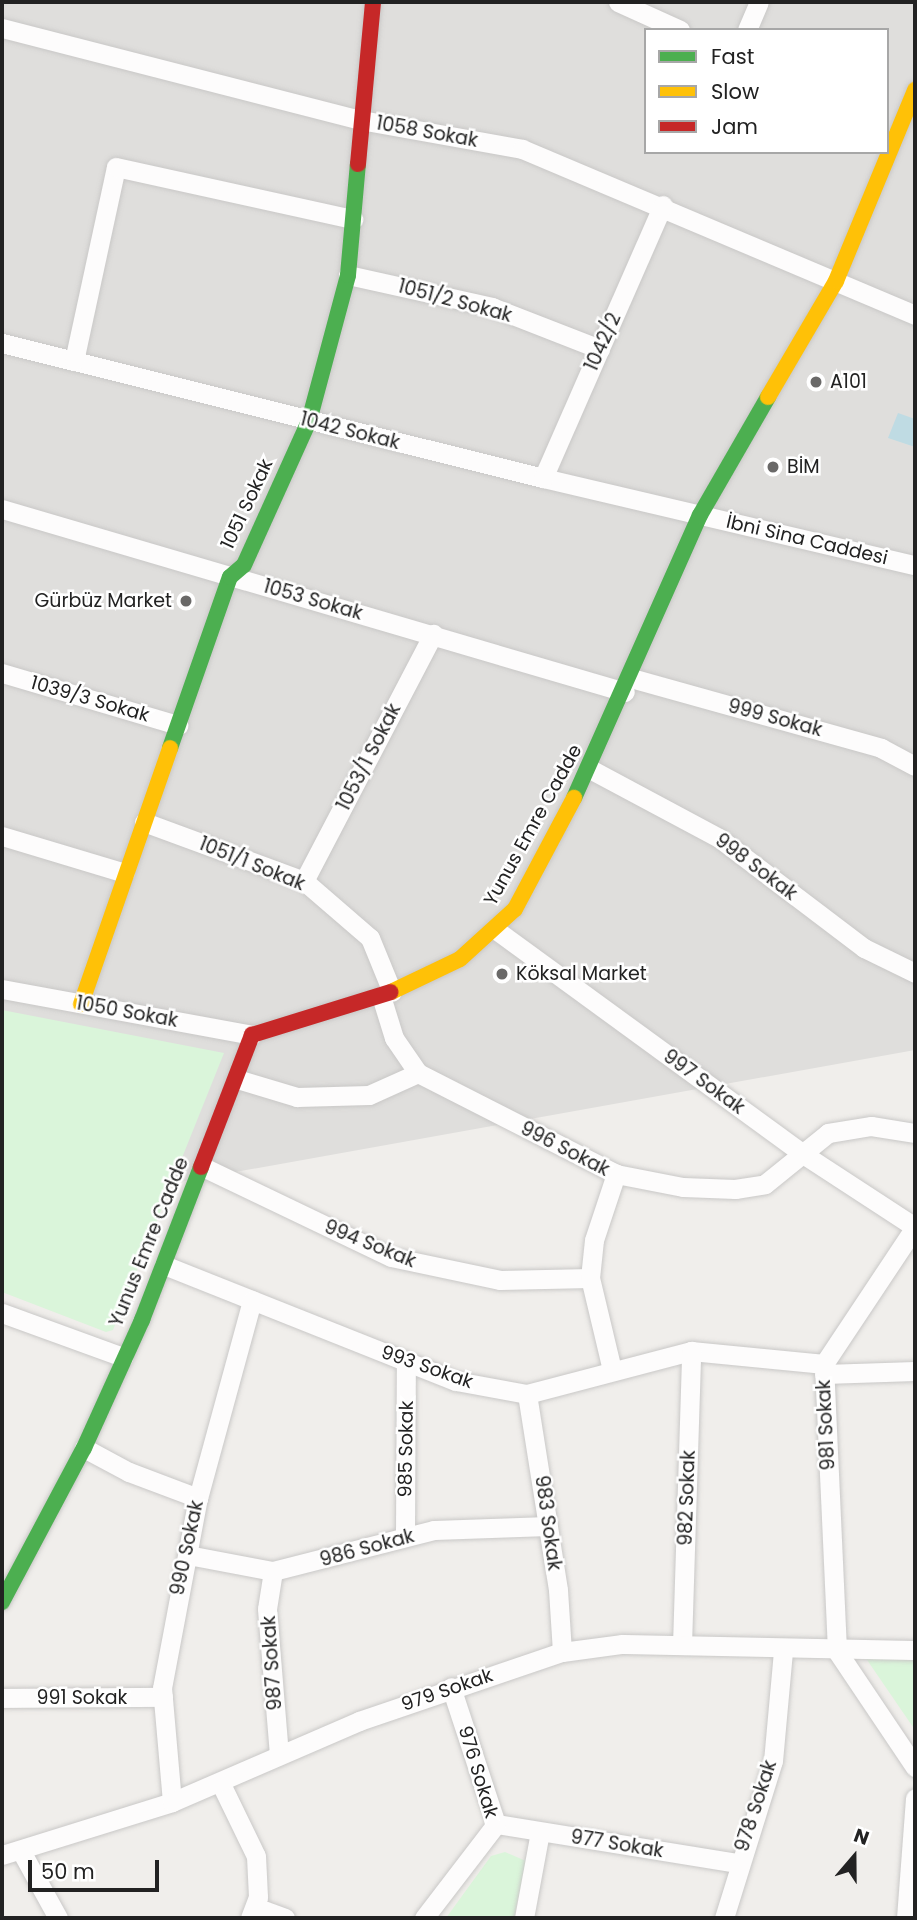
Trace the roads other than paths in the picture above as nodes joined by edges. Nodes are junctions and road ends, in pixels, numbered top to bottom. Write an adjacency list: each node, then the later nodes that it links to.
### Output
1 (373, 2): 8 (street, 1051 Sokak)
2 (618, 2): 5 (street)
3 (759, 2): 6 (street)
4 (2, 28): 8 (street, 1058 Sokak)
5 (676, 28)
6 (748, 28)
7 (915, 90): 9 (street, Yunus Emre Cadde)
8 (361, 120): 10 (street, 1058 Sokak); 11 (street, 1051 Sokak)
9 (902, 124): 13 (street, Yunus Emre Cadde)
10 (663, 205): 13 (street, 1058 Sokak); 16 (street, 1042/2)
11 (353, 219): 12 (street, 1051 Sokak); 17 (street)
12 (348, 275): 16 (street, 1051/2 Sokak); 18 (street, 1051 Sokak)
13 (836, 281): 14 (street, 1058 Sokak); 21 (street, Yunus Emre Cadde)
14 (915, 316)
15 (2, 343): 17 (street, 1042 Sokak)
16 (600, 349): 19 (street, 1042/2)
17 (74, 361): 18 (street, 1042 Sokak)
18 (309, 421): 19 (street, 1042 Sokak); 23 (street, 1051 Sokak)
19 (543, 478): 21 (street, 1042 Sokak)
20 (2, 509): 23 (street, 1053 Sokak)
21 (700, 515): 22 (street, İbni Sina Caddesi); 26 (street, Yunus Emre Cadde)
22 (915, 565)
23 (230, 576): 24 (street, 1053 Sokak); 27 (street, 1051 Sokak)
24 (433, 634): 26 (street, 1053 Sokak); 33 (street, 1053/1 Sokak)
25 (2, 673): 27 (street, 1039/3 Sokak)
26 (628, 685): 28 (street, 999 Sokak); 29 (street, Yunus Emre Cadde)
27 (178, 725): 30 (street, 1051 Sokak)
28 (915, 766)
29 (590, 769): 34 (street, Yunus Emre Cadde); 35 (street, 998 Sokak)
30 (144, 822): 32 (street, 1051 Sokak); 33 (street, 1051/1 Sokak)
31 (2, 836): 32 (street)
32 (125, 873): 38 (street, 1051 Sokak)
33 (304, 881): 37 (street, 1051/1 Sokak)
34 (496, 930): 37 (street, Yunus Emre Cadde); 43 (street, 997 Sokak)
35 (915, 973)
36 (2, 989): 38 (street, 1050 Sokak)
37 (386, 994): 39 (street, Yunus Emre Cadde); 40 (street, 996 Sokak)
38 (81, 1004): 39 (street, 1050 Sokak)
39 (252, 1035): 41 (street, Yunus Emre Cadde)
40 (418, 1073): 41 (street); 45 (street, 996 Sokak)
41 (237, 1079): 44 (street, Yunus Emre Cadde)
42 (915, 1133): 43 (street, 996 Sokak)
43 (803, 1154): 45 (street, 996 Sokak); 46 (street, 997 Sokak)
44 (203, 1167): 47 (street, Yunus Emre Cadde); 48 (street, 994 Sokak)
45 (616, 1174): 48 (street)
46 (915, 1227): 54 (street, 981 Sokak)
47 (164, 1265): 49 (street, 993 Sokak); 52 (street, Yunus Emre Cadde)
48 (590, 1278): 55 (street)
49 (252, 1300): 53 (street, 993 Sokak); 59 (street, 990 Sokak)
50 (2, 1313): 52 (street)
51 (691, 1351): 54 (street, 993 Sokak); 55 (street, 993 Sokak); 65 (street, 982 Sokak)
52 (123, 1357): 58 (street, Yunus Emre Cadde)
53 (407, 1362): 57 (street, 993 Sokak); 61 (street, 985 Sokak)
54 (824, 1369): 56 (street, 993 Sokak); 68 (street, 981 Sokak)
55 (612, 1370): 57 (street, 993 Sokak)
56 (915, 1371)
57 (527, 1394): 60 (street, 983 Sokak)
58 (84, 1448): 59 (street); 64 (street, Yunus Emre Cadde)
59 (198, 1498): 62 (street, 990 Sokak)
60 (548, 1526): 61 (street, 986 Sokak); 69 (street, 983 Sokak)
61 (405, 1535): 63 (street, 986 Sokak)
62 (188, 1555): 63 (street, 986 Sokak); 71 (street, 990 Sokak)
63 (273, 1571): 73 (street, 987 Sokak)
64 (2, 1602)
65 (682, 1645): 67 (street, 979 Sokak); 69 (street, 979 Sokak)
66 (915, 1650): 68 (street, 979 Sokak)
67 (783, 1651): 68 (street, 979 Sokak); 81 (street, 978 Sokak)
68 (837, 1651): 74 (street)
69 (562, 1652): 70 (street, 979 Sokak)
70 (451, 1687): 73 (street, 979 Sokak); 78 (street, 976 Sokak)
71 (163, 1697): 72 (street, 991 Sokak); 77 (street, 990 Sokak)
72 (2, 1698)
73 (279, 1755): 75 (street, 979 Sokak)
74 (914, 1761)
75 (220, 1782): 77 (street, 979 Sokak); 82 (street)
76 (915, 1798): 88 (street)
77 (172, 1802): 80 (street, 979 Sokak)
78 (496, 1824): 79 (street, 977 Sokak); 85 (street, 976 Sokak)
79 (540, 1832): 81 (street, 977 Sokak); 86 (street)
80 (11, 1853): 83 (street)
81 (738, 1863): 87 (street, 978 Sokak)
82 (253, 1913): 84 (street)
83 (58, 1918)
84 (285, 1918)
85 (424, 1918)
86 (524, 1918)
87 (724, 1918)
88 (906, 1918)

